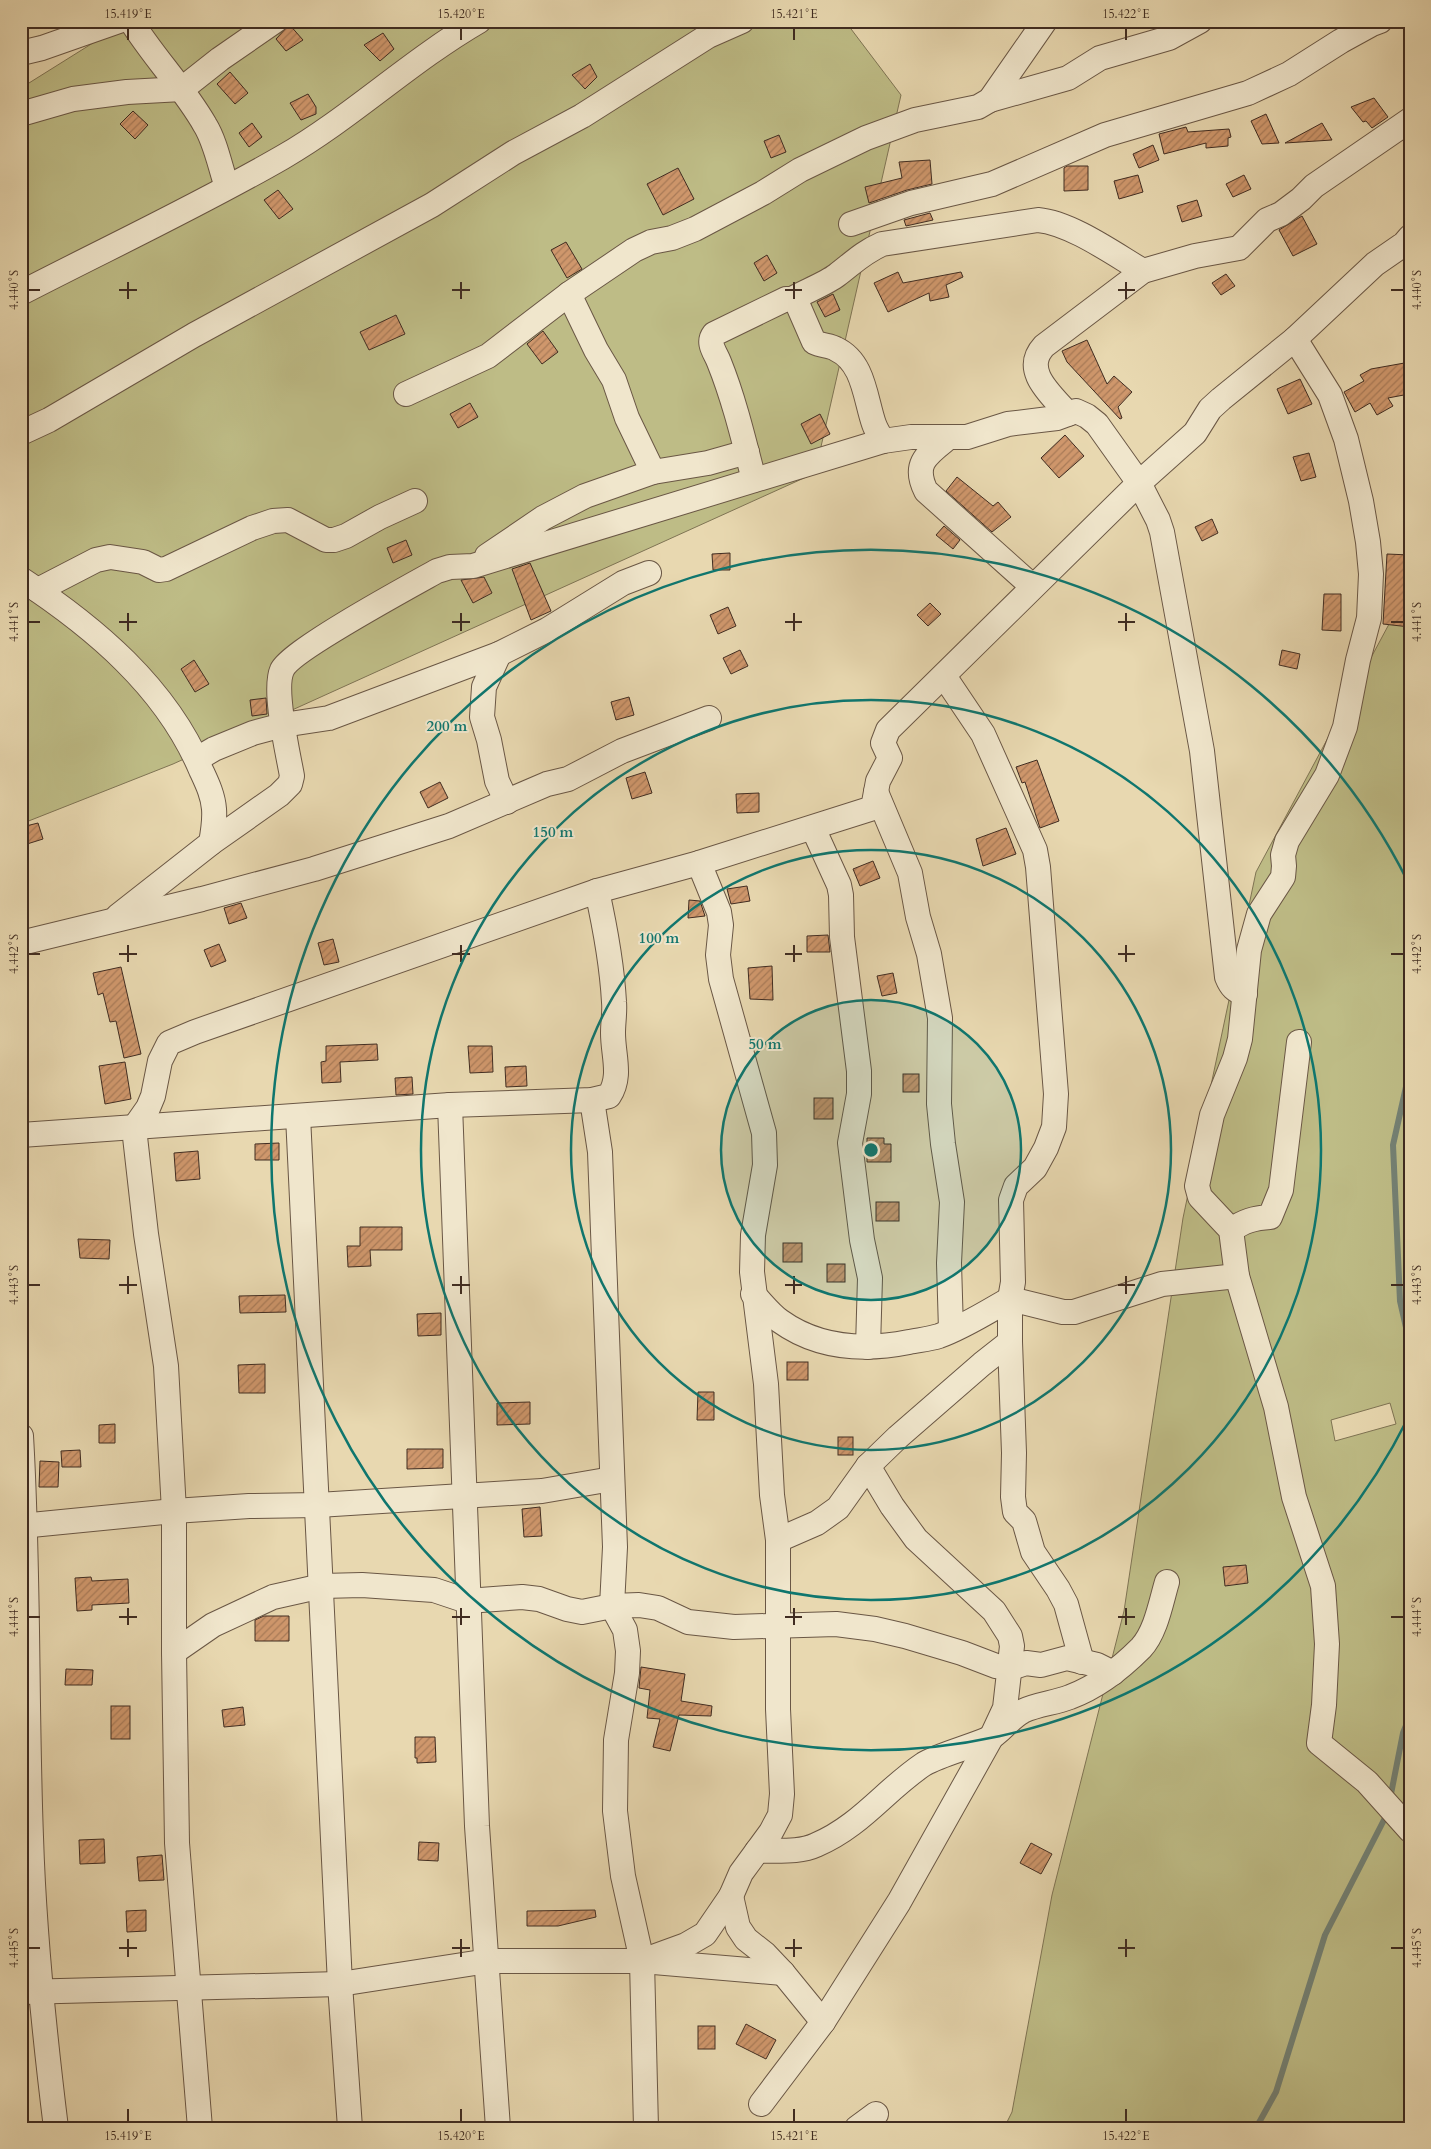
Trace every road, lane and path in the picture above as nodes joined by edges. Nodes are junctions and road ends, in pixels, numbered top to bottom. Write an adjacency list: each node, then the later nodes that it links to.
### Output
1 (119, 21): 9 (street)
2 (131, 21): 11 (street)
3 (479, 21): 15 (street)
4 (742, 21): 25 (street)
5 (1045, 21): 12 (street)
6 (1200, 21): 12 (street)
7 (1380, 21): 16 (street)
8 (273, 22): 11 (street)
9 (84, 27): 10 (street)
10 (21, 53)
11 (182, 89): 13 (street); 15 (street)
12 (990, 100): 20 (street)
13 (21, 114)
14 (1410, 120): 18 (street)
15 (227, 187): 19 (street)
16 (851, 224)
17 (1410, 237): 22 (street)
18 (1143, 271): 21 (street); 24 (street)
19 (21, 293)
20 (569, 294): 23 (street); 29 (street)
21 (792, 299): 27 (street); 28 (street)
22 (1295, 338): 31 (street); 50 (street)
23 (406, 394)
24 (1068, 414): 26 (street); 31 (street)
25 (21, 433)
26 (949, 437): 27 (street); 36 (street)
27 (883, 441): 30 (street)
28 (747, 452): 29 (street); 30 (street)
29 (654, 472): 33 (street)
30 (754, 480): 33 (street)
31 (1139, 483): 36 (street); 50 (street)
32 (415, 501): 35 (street)
33 (474, 566): 40 (street)
34 (649, 573): 37 (street)
35 (29, 584): 41 (street)
36 (1032, 586): 38 (street)
37 (499, 654): 40 (street); 43 (street)
38 (944, 676): 42 (street); 60 (street)
39 (709, 718): 43 (street)
40 (284, 725): 41 (street); 45 (street)
41 (197, 759): 45 (street)
42 (876, 792): 44 (street); 61 (street)
43 (507, 802): 48 (street)
44 (814, 828): 46 (street); 63 (street)
45 (211, 844): 48 (street)
46 (699, 863): 47 (street); 59 (street)
47 (597, 891): 52 (street); 55 (street)
48 (110, 922): 49 (street)
49 (21, 943)
50 (1245, 994): 57 (street)
51 (1299, 1042): 57 (street)
52 (592, 1100): 53 (street); 66 (street)
53 (450, 1105): 54 (street); 67 (street)
54 (298, 1116): 55 (street); 68 (street)
55 (134, 1128): 56 (street); 69 (street)
56 (21, 1135)
57 (1231, 1230): 58 (street)
58 (1237, 1276): 60 (street); 82 (street)
59 (753, 1294): 63 (street); 71 (street)
60 (1010, 1299): 61 (street); 62 (street)
61 (951, 1330): 63 (street)
62 (1010, 1342): 65 (street); 78 (street)
63 (868, 1347)
64 (21, 1436): 70 (street)
65 (868, 1466): 71 (street); 79 (street)
66 (612, 1479): 67 (street); 75 (street)
67 (465, 1495): 68 (street); 74 (street)
68 (318, 1506): 69 (street); 73 (street)
69 (174, 1511): 70 (street); 77 (street)
70 (24, 1525): 90 (street)
71 (778, 1540): 76 (street)
72 (1167, 1582): 80 (street)
73 (322, 1586): 74 (street); 77 (street); 88 (street)
74 (468, 1601): 75 (street); 85 (street)
75 (612, 1606): 76 (street); 86 (street)
76 (777, 1625): 79 (street); 83 (street)
77 (174, 1652): 89 (street)
78 (1082, 1662): 79 (street); 80 (street)
79 (1011, 1668): 81 (street)
80 (1113, 1673): 81 (street)
81 (990, 1738): 83 (street); 91 (street)
82 (1410, 1830)
83 (757, 1851): 84 (street)
84 (731, 1896): 86 (street); 87 (street)
85 (488, 1961): 86 (street); 88 (street); 97 (street)
86 (642, 1961): 87 (street); 98 (street)
87 (783, 1973): 91 (street)
88 (340, 1984): 89 (street); 96 (street)
89 (188, 1988): 90 (street); 95 (street)
90 (31, 1992): 94 (street)
91 (823, 2022): 92 (street)
92 (761, 2104)
93 (876, 2114): 99 (street)
94 (56, 2128)
95 (200, 2128)
96 (350, 2128)
97 (498, 2128)
98 (646, 2128)
99 (857, 2128)

